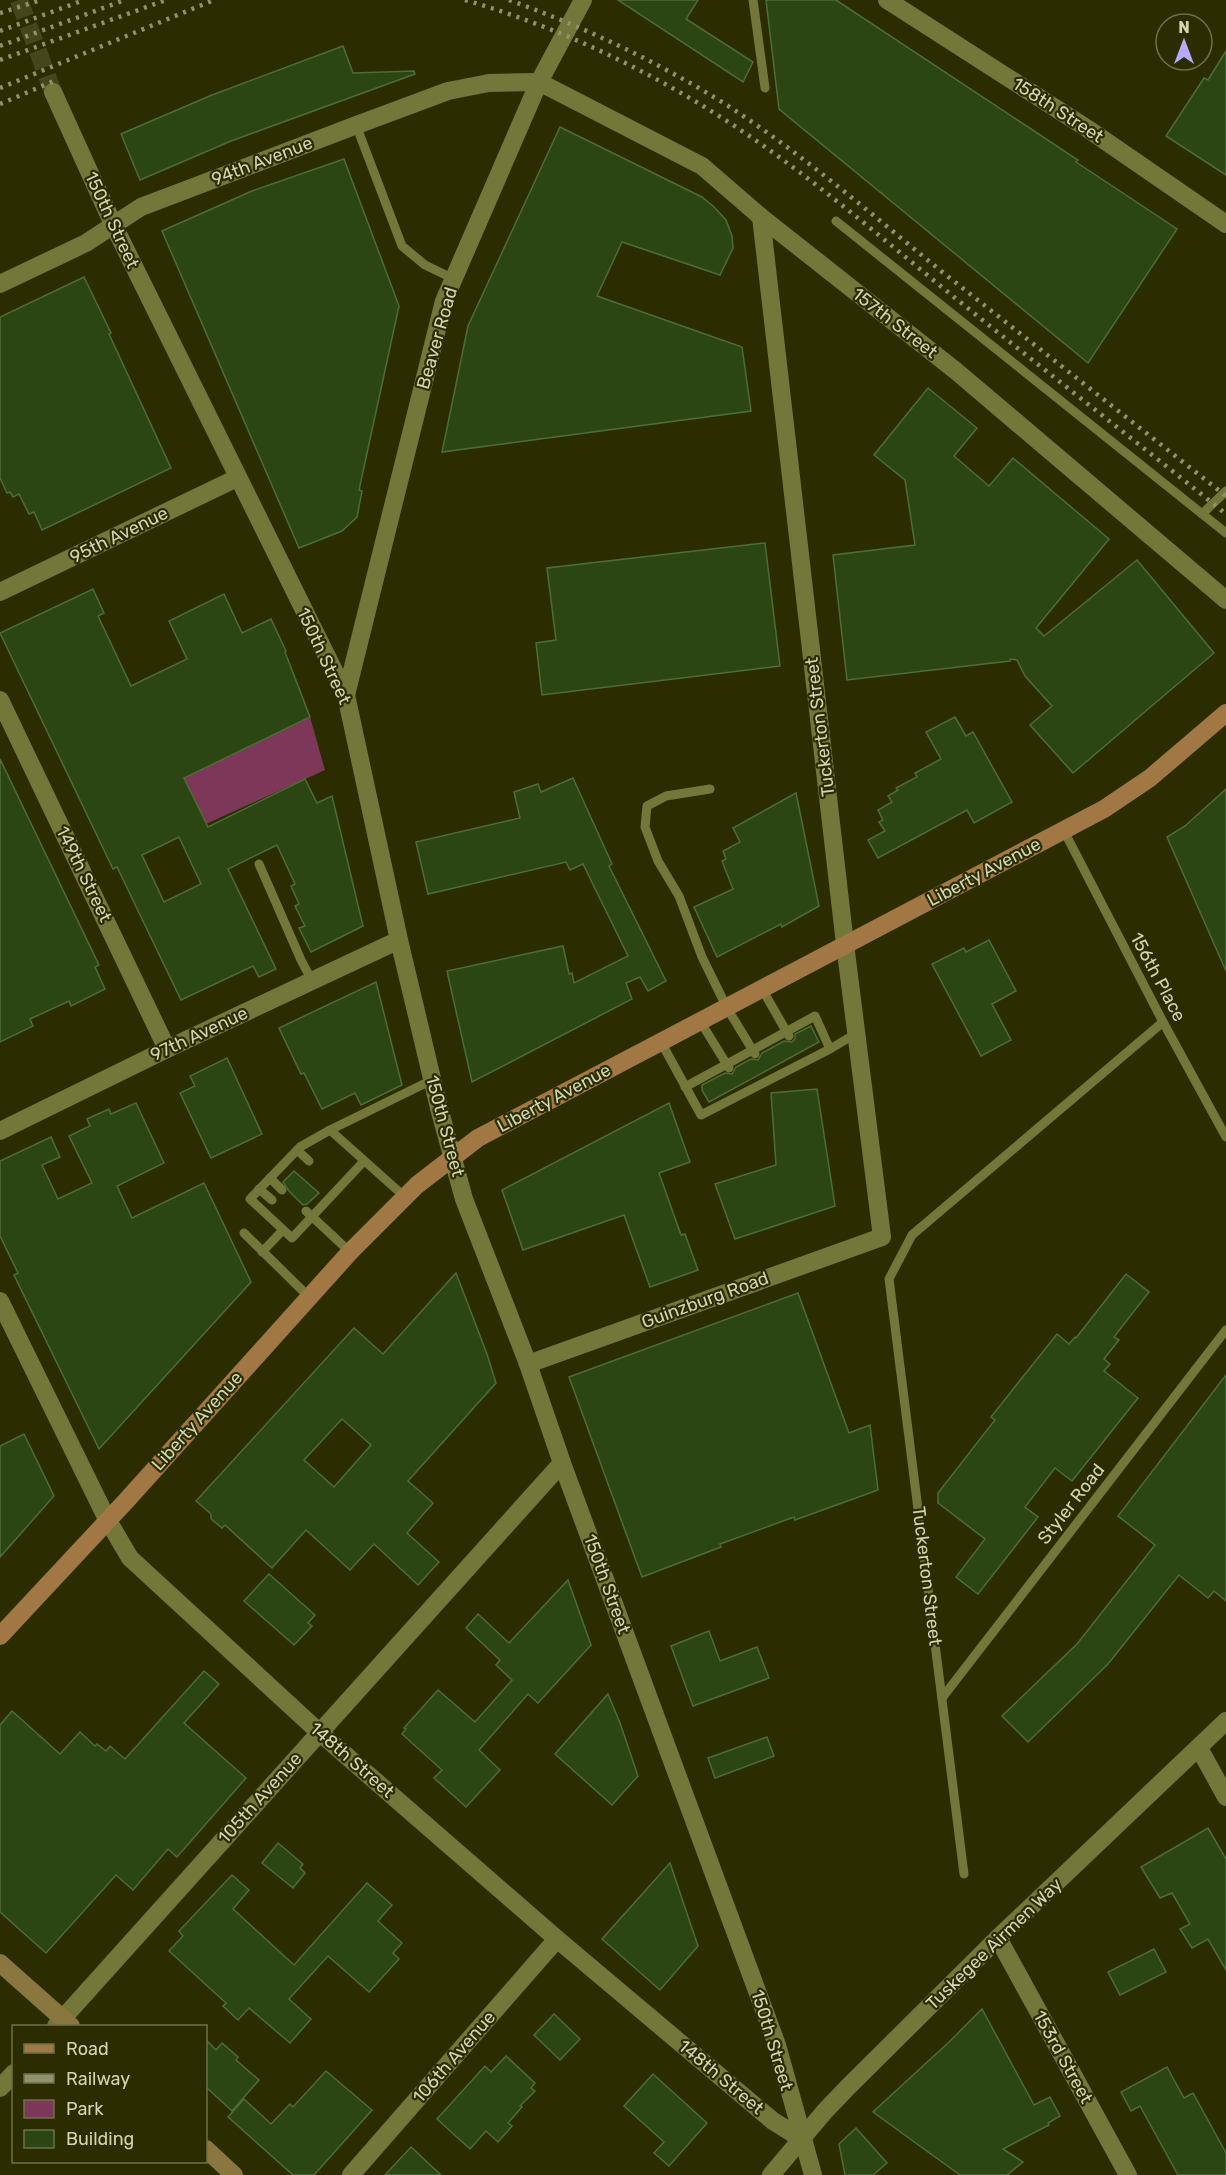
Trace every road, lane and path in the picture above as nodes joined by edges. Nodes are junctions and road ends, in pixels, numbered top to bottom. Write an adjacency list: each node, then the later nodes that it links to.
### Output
1 (583, 0): 4 (street, Beaver Road)
2 (753, 0): 5 (lane)
3 (887, 0): 10 (street, 158th Street)
4 (539, 82): 7 (street, 94th Avenue); 8 (street, 157th Street); 12 (street, Beaver Road)
5 (765, 88)
6 (53, 92): 11 (street, 150th Street)
7 (356, 125): 11 (street, 94th Avenue); 12 (lane)
8 (761, 217): 19 (street, 157th Street); 27 (street, Tuckerton Street)
9 (836, 221): 16 (lane)
10 (1226, 224)
11 (113, 225): 13 (street, 94th Avenue); 14 (street, 150th Street)
12 (454, 279): 20 (street, Beaver Road)
13 (0, 284)
14 (237, 478): 18 (street, 95th Avenue); 20 (street, 150th Street)
15 (1226, 491): 16 (lane)
16 (1202, 514): 17 (lane)
17 (1226, 533)
18 (0, 592)
19 (1226, 600)
20 (346, 695): 26 (street, 150th Street)
21 (0, 700): 36 (street, 149th Street)
22 (1226, 712): 24 (main road, Liberty Avenue)
23 (710, 789): 30 (lane)
24 (1064, 831): 27 (main road, Liberty Avenue); 32 (lane, 156th Place)
25 (259, 864): 28 (lane)
26 (399, 940): 28 (street, 97th Avenue); 42 (street, 150th Street)
27 (845, 944): 29 (main road, Liberty Avenue); 34 (street, Tuckerton Street)
28 (312, 981): 36 (street, 97th Avenue)
29 (762, 989): 30 (main road, Liberty Avenue); 33 (lane)
30 (727, 1008): 31 (main road, Liberty Avenue); 38 (lane)
31 (700, 1022): 35 (main road, Liberty Avenue); 41 (lane)
32 (1162, 1022): 46 (lane, 156th Place); 71 (lane, Tuckerton Street)
33 (787, 1034): 37 (lane); 38 (lane)
34 (857, 1034): 37 (lane); 61 (street, Tuckerton Street)
35 (661, 1042): 43 (lane); 50 (main road, Liberty Avenue)
36 (167, 1048): 44 (street, 97th Avenue)
37 (830, 1049): 40 (lane)
38 (754, 1052): 41 (lane)
39 (799, 1054): 40 (lane)
40 (804, 1063): 43 (lane)
41 (727, 1066): 43 (lane)
42 (432, 1080): 45 (lane); 50 (street, 150th Street)
43 (685, 1087)
44 (0, 1131)
45 (330, 1131): 47 (lane); 52 (lane)
46 (1226, 1137)
47 (312, 1140): 48 (lane); 49 (lane)
48 (321, 1149)
49 (297, 1150): 51 (lane); 53 (lane)
50 (453, 1158): 56 (main road, Liberty Avenue); 67 (street, 150th Street)
51 (309, 1161)
52 (364, 1161): 56 (lane); 58 (lane)
53 (270, 1178): 54 (lane); 55 (lane)
54 (259, 1189): 57 (lane); 59 (lane)
55 (282, 1190)
56 (405, 1197): 63 (main road, Liberty Avenue)
57 (272, 1200)
58 (309, 1214): 59 (lane); 63 (lane)
59 (283, 1230): 62 (lane)
60 (244, 1233): 62 (lane)
61 (882, 1237): 67 (street, Guinzburg Road)
62 (262, 1252): 64 (lane)
63 (350, 1252): 64 (main road, Liberty Avenue)
64 (309, 1297): 69 (main road, Liberty Avenue)
65 (0, 1301): 69 (street, 148th Street)
66 (1226, 1330): 71 (lane, Styler Road)
67 (528, 1364): 68 (street, 150th Street)
68 (562, 1463): 73 (street, 105th Avenue); 83 (street, 150th Street)
69 (107, 1519): 70 (main road, Liberty Avenue); 73 (street, 148th Street)
70 (0, 1636)
71 (942, 1698): 76 (lane, Tuckerton Street)
72 (1226, 1721): 74 (street, Tuskegee Airmen Way)
73 (319, 1732): 78 (street, 148th Street); 80 (street, 105th Avenue)
74 (1199, 1748): 75 (street); 77 (street, Tuskegee Airmen Way)
75 (1226, 1797)
76 (964, 1874)
77 (998, 1938): 83 (street, Tuskegee Airmen Way); 89 (street, 153rd Street)
78 (557, 1940): 83 (street, 148th Street); 86 (street, 106th Avenue)
79 (0, 1963): 80 (main road)
80 (63, 2024)
81 (12, 2075): 82 (street)
82 (0, 2088)
83 (802, 2139): 87 (street, Tuskegee Airmen Way); 88 (street, 150th Street)
84 (207, 2150): 85 (main road)
85 (234, 2175)
86 (351, 2175)
87 (771, 2175)
88 (813, 2175)
89 (1128, 2175)

